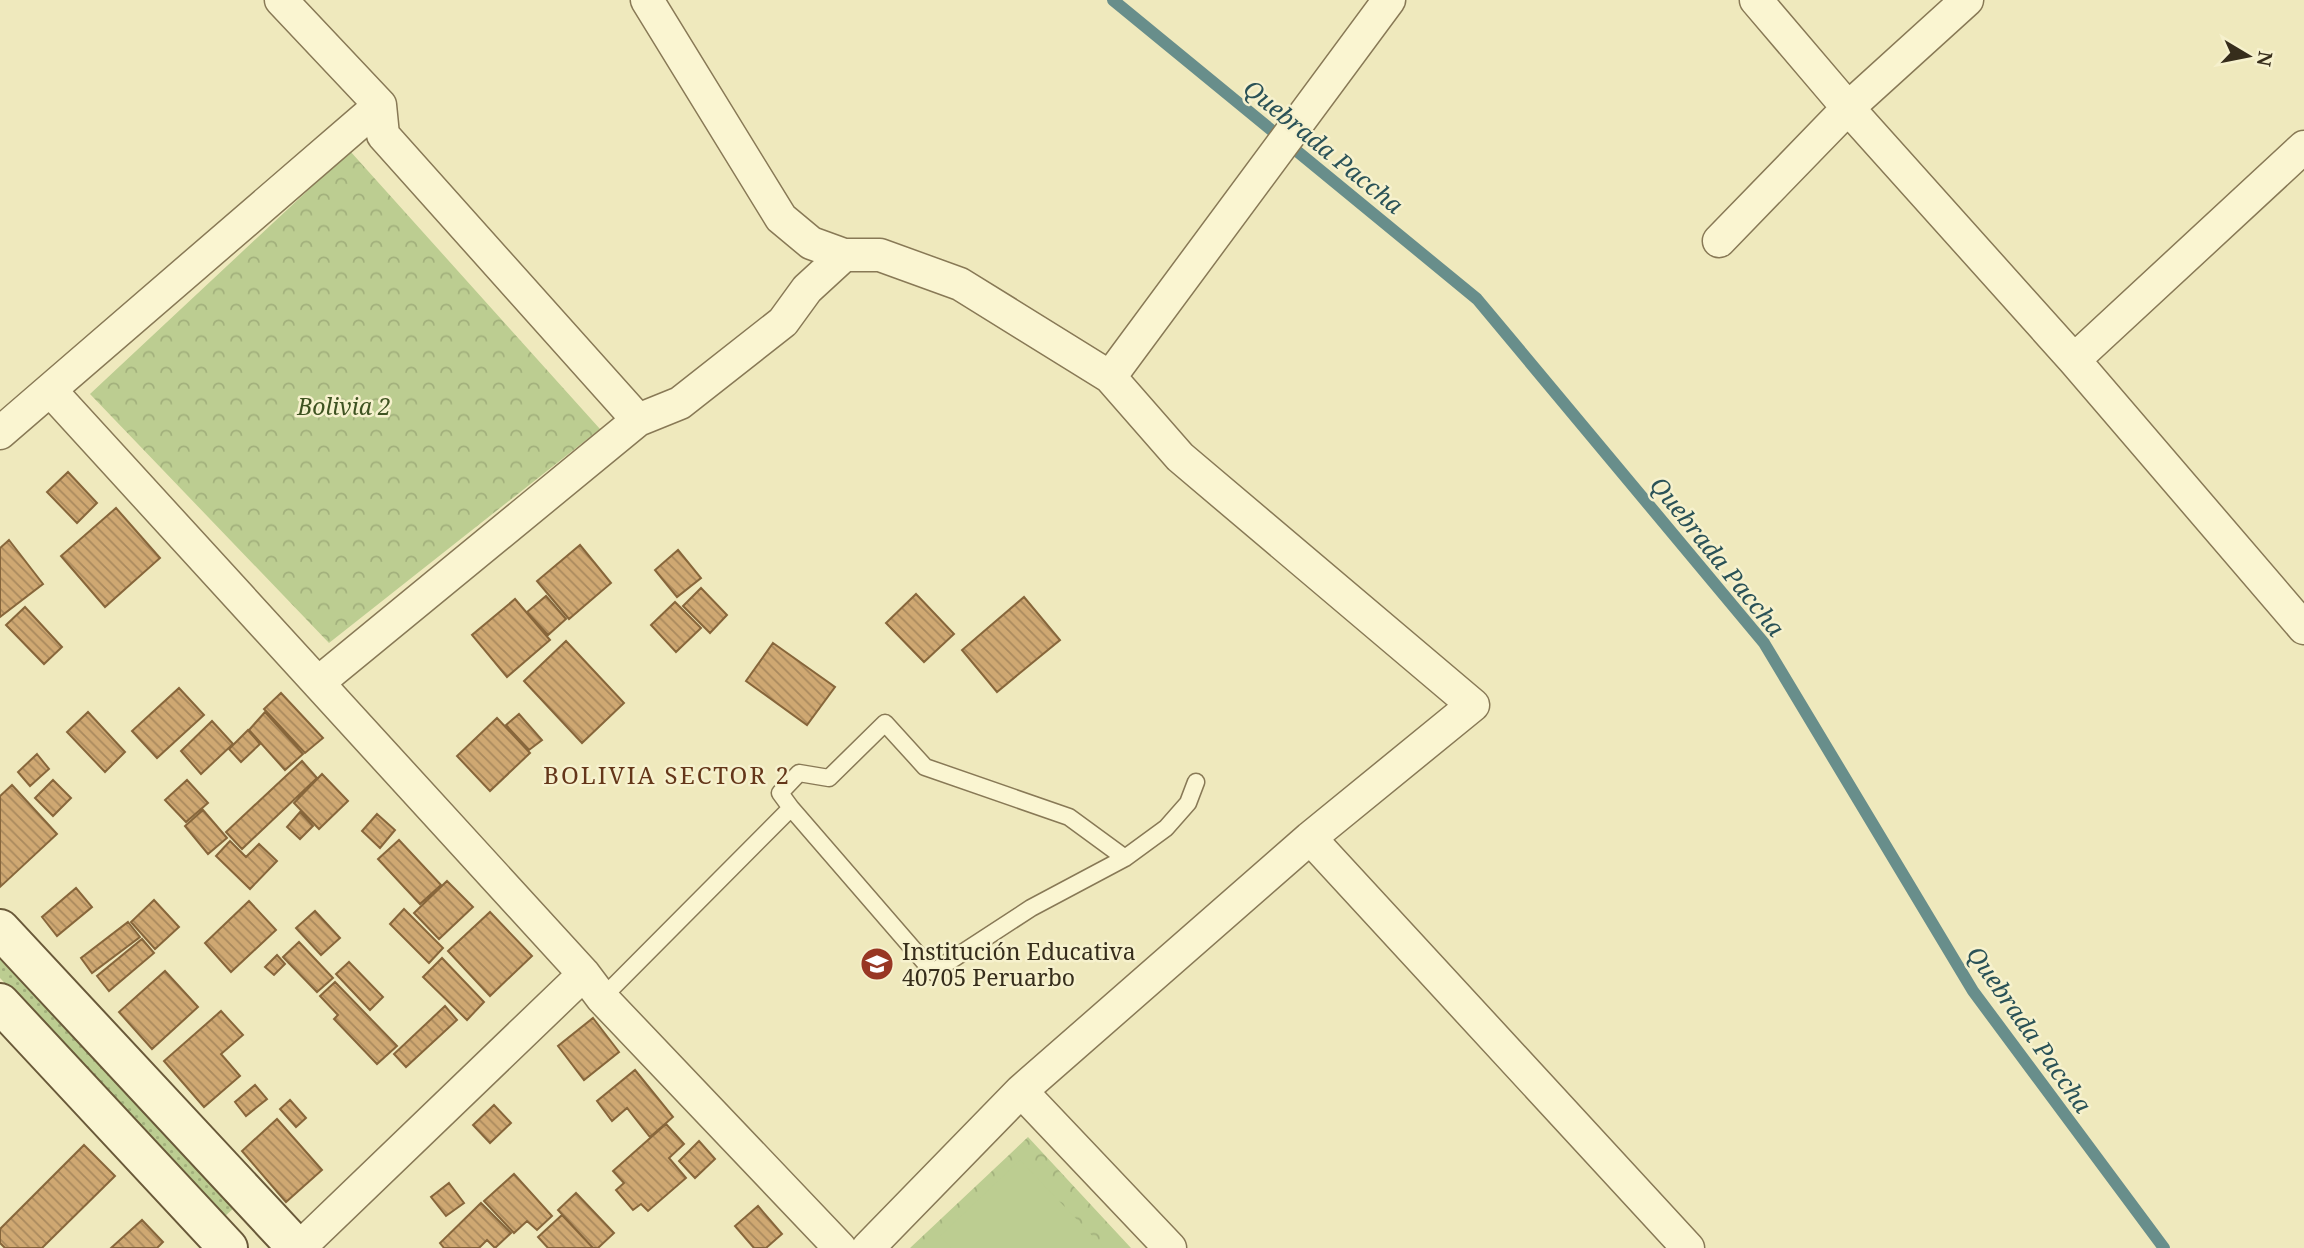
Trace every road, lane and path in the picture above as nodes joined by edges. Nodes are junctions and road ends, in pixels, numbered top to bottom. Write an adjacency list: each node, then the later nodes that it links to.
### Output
1 (281, 0): 6 (street)
2 (647, 0): 10 (street)
3 (1390, 0): 12 (street)
4 (1756, 0): 7 (street)
5 (1967, 0): 7 (street)
6 (380, 105): 13 (street); 14 (street)
7 (1848, 108): 9 (street); 11 (street)
8 (2304, 147): 11 (street)
9 (1719, 241)
10 (844, 255): 12 (street); 14 (street)
11 (2074, 360): 16 (street)
12 (1110, 377): 20 (street)
13 (50, 390): 15 (street); 17 (street)
14 (638, 420): 17 (street)
15 (0, 433)
16 (2304, 628)
17 (319, 682): 23 (street)
18 (1196, 782): 21 (lane)
19 (791, 807): 21 (lane); 21 (lane); 23 (lane)
20 (1310, 838): 25 (street); 31 (street)
21 (1125, 858)
22 (0, 929): 27 (main road)
23 (593, 986): 27 (street); 28 (street)
24 (0, 1003): 26 (main road)
25 (1021, 1091): 29 (street); 30 (street)
26 (228, 1248)
27 (298, 1248)
28 (840, 1248)
29 (868, 1248)
30 (1170, 1248)
31 (1688, 1248)

